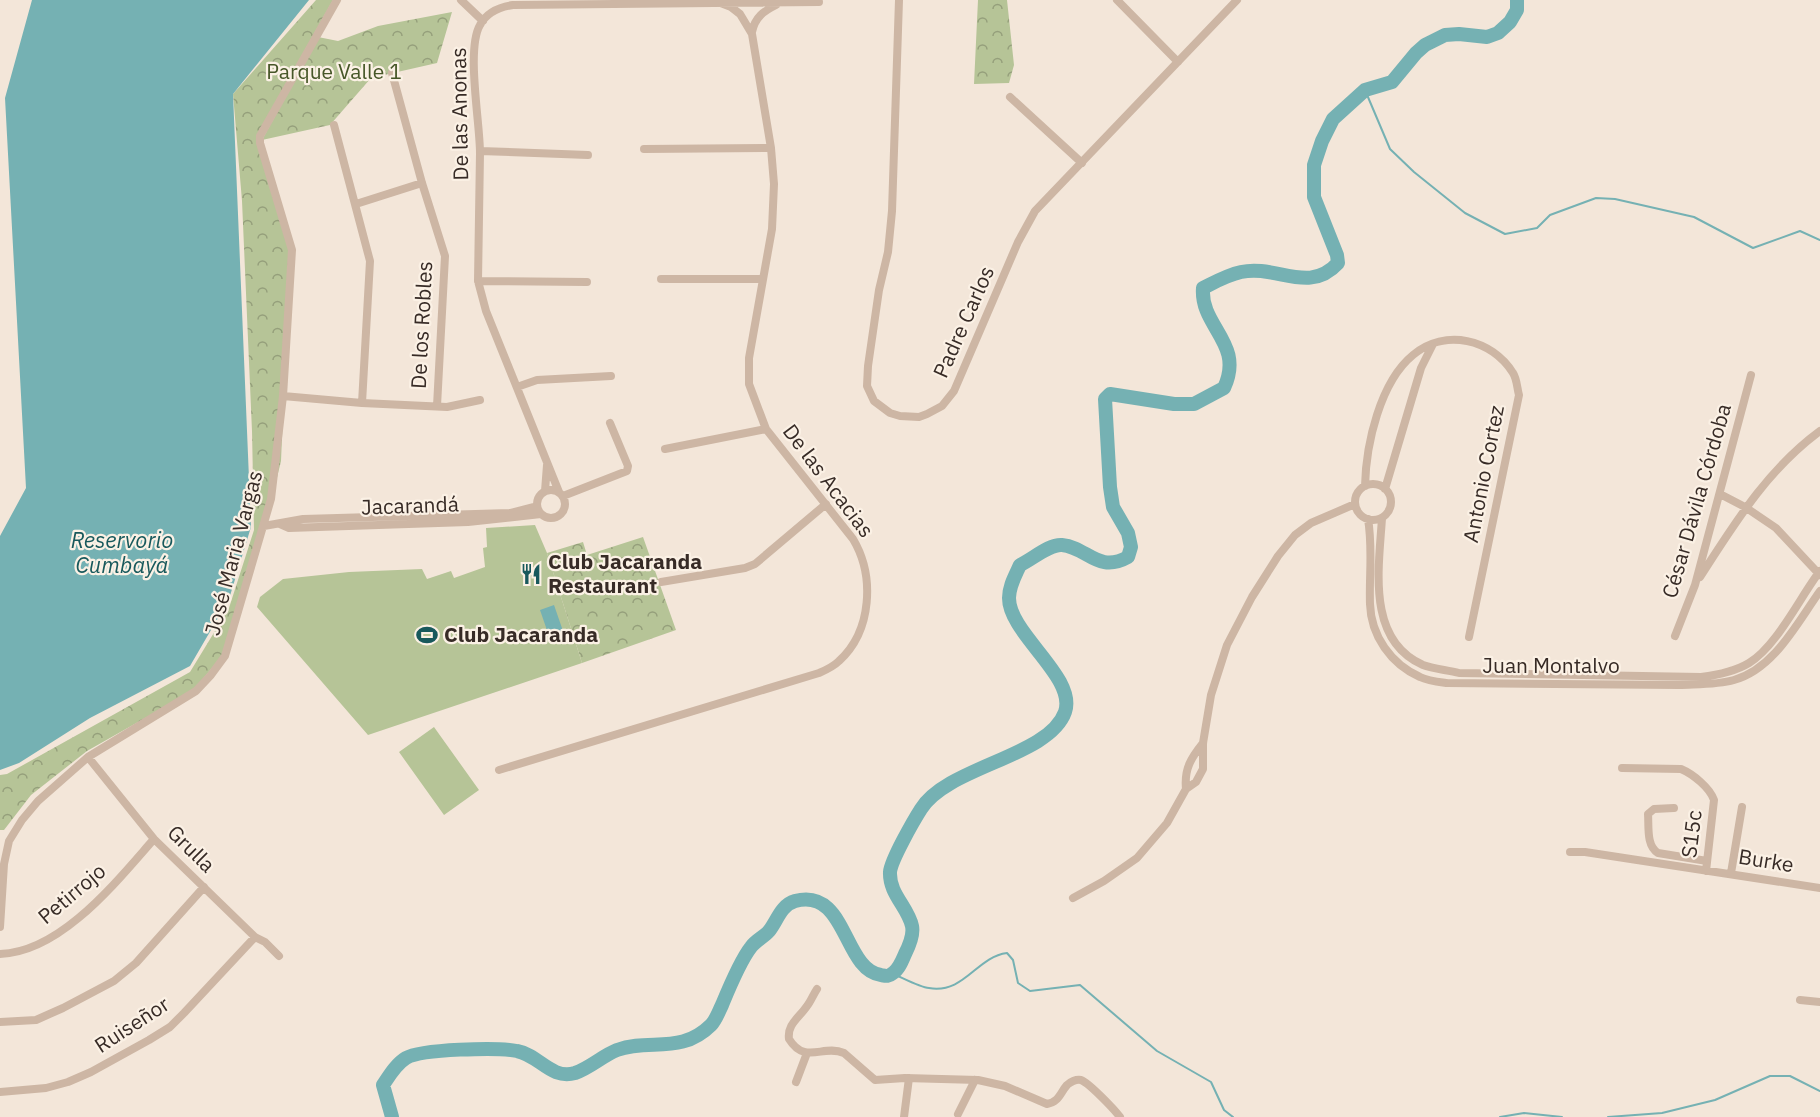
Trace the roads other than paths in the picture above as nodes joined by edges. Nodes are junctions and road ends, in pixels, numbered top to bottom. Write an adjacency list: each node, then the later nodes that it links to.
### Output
1 (338, 0): 30 (street, José Maria Vargas)
2 (461, 0): 9 (street)
3 (899, 0): 19 (street, Padre Carlos)
4 (1117, 0): 11 (street)
5 (1237, 0): 11 (street, Padre Carlos)
6 (718, 2): 8 (street, De las Anonas); 9 (street, De las Anonas); 10 (street)
7 (819, 2): 8 (street, De las Anonas)
8 (779, 3): 10 (street)
9 (483, 21): 17 (street, De las Anonas)
10 (752, 34): 15 (street, De las Acacias)
11 (1178, 62): 19 (street, Padre Carlos)
12 (392, 73): 20 (street, De los Robles)
13 (1010, 97): 19 (street)
14 (334, 125): 21 (street)
15 (771, 148): 16 (street); 23 (street, De las Acacias)
16 (644, 149)
17 (480, 151): 18 (street); 24 (street, De las Anonas)
18 (588, 155)
19 (1082, 163)
20 (422, 183): 21 (street); 33 (street, De los Robles)
21 (356, 204): 32 (street)
22 (661, 279): 23 (street)
23 (762, 279): 35 (street, De las Acacias)
24 (478, 281): 25 (street); 29 (street, De las Anonas)
25 (586, 282)
26 (1433, 343): 39 (street); 40 (street); 56 (street, Antonio Cortez)
27 (1751, 375): 43 (street, César Dávila Córdoba)
28 (611, 376): 29 (street)
29 (517, 387): 38 (street, De las Anonas)
30 (283, 396): 32 (street); 50 (street, José Maria Vargas)
31 (480, 400): 33 (street)
32 (362, 403): 33 (street)
33 (437, 406)
34 (610, 423): 42 (street)
35 (766, 429): 37 (street); 44 (street, De las Acacias)
36 (1820, 431): 46 (street)
37 (665, 449)
38 (547, 461): 41 (street); 42 (street, De las Anonas)
39 (1365, 486): 40 (street); 45 (street)
40 (1385, 489): 48 (street)
41 (545, 491): 42 (street); 47 (street)
42 (561, 494): 47 (street)
43 (1720, 494): 46 (street); 53 (street, César Dávila Córdoba)
44 (826, 504): 52 (street); 61 (street, De las Acacias)
45 (1355, 504): 49 (street); 58 (street)
46 (1745, 507): 51 (street); 53 (street)
47 (539, 510): 50 (street, Jacarandá)
48 (1382, 518): 49 (street); 57 (street, Juan Montalvo)
49 (1368, 519): 57 (street, Juan Montalvo)
50 (264, 526): 59 (street, José Maria Vargas)
51 (1820, 573): 57 (street, Juan Montalvo)
52 (661, 582)
53 (1695, 585): 55 (street, César Dávila Córdoba)
54 (1820, 591): 57 (street, Juan Montalvo)
55 (1675, 636)
56 (1469, 637)
57 (1690, 681)
58 (1203, 743): 62 (street); 62 (street)
59 (88, 757): 65 (street, Grulla); 73 (street, José Maria Vargas)
60 (1622, 768): 67 (street, S15c)
61 (499, 770)
62 (1186, 789): 72 (street)
63 (1742, 807): 69 (street)
64 (1674, 808): 67 (street)
65 (154, 839): 70 (street, Grulla); 75 (street, Petirrojo)
66 (1570, 852): 68 (street, Burke)
67 (1707, 861): 68 (street, S15c)
68 (1706, 871): 69 (street, Burke)
69 (1731, 873): 71 (street, Burke)
70 (204, 888): 74 (street, Grulla); 80 (street)
71 (1820, 888)
72 (1073, 898)
73 (0, 927)
74 (255, 937): 76 (street, Grulla); 85 (street, Ruiseñor)
75 (0, 954)
76 (279, 956)
77 (817, 989): 81 (street)
78 (1800, 1000): 79 (street)
79 (1820, 1002)
80 (0, 1022)
81 (807, 1053): 82 (street); 84 (street)
82 (909, 1078): 83 (street); 87 (street)
83 (975, 1080): 86 (street); 88 (street)
84 (796, 1082)
85 (0, 1092)
86 (958, 1114)
87 (904, 1117)
88 (1120, 1117)

